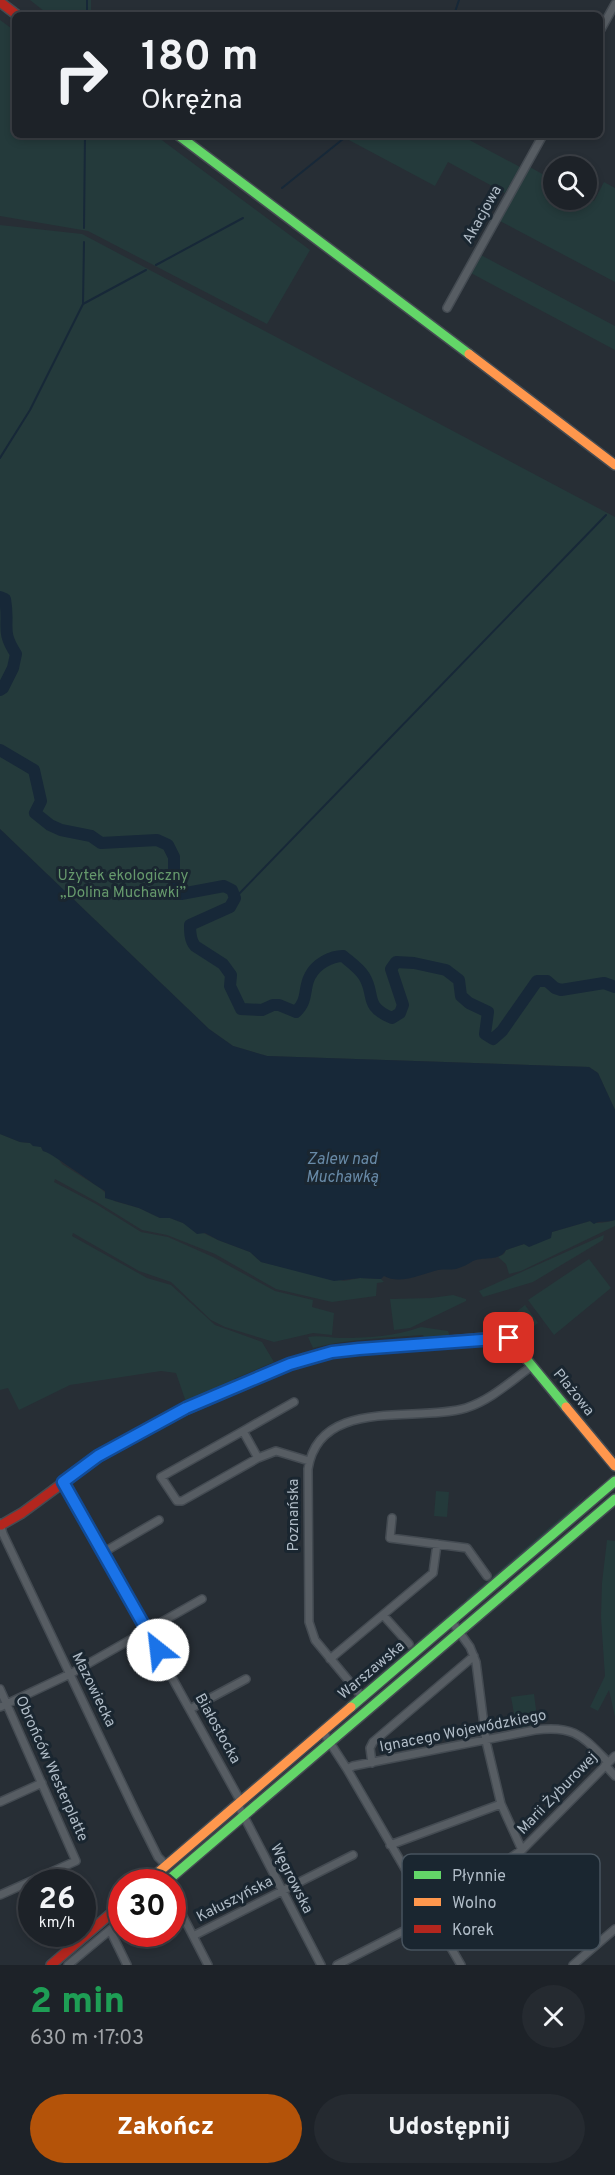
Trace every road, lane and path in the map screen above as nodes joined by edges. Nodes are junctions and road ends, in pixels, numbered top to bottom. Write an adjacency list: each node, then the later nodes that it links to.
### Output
1 (0, 2): 3 (street)
2 (615, 4): 4 (street)
3 (13, 12)
4 (603, 26)
5 (182, 138): 8 (street)
6 (541, 138): 7 (street, Akacjowa)
7 (447, 308)
8 (615, 465)
9 (532, 1366): 13 (street, Poznańska); 14 (street, Plażowa); 16 (street, Plażowa)
10 (294, 1402): 11 (street)
11 (243, 1431): 12 (street); 12 (street)
12 (258, 1458): 13 (street)
13 (309, 1461): 31 (street, Poznańska)
14 (615, 1466)
15 (615, 1481): 26 (street, Warszawska)
16 (63, 1482): 20 (street, Plażowa); 22 (street, Białostocka)
17 (615, 1499): 28 (street)
18 (392, 1518): 21 (street)
19 (159, 1520): 22 (street)
20 (1, 1530): 32 (street, Mazowiecka)
21 (437, 1544): 23 (street); 25 (street)
22 (104, 1552): 27 (street, Białostocka)
23 (488, 1576)
24 (202, 1599): 27 (street)
25 (383, 1615): 29 (street); 31 (street)
26 (452, 1622): 28 (street); 35 (street, Warszawska)
27 (147, 1631): 32 (street); 37 (street, Białostocka)
28 (460, 1631): 30 (street); 40 (street)
29 (409, 1644)
30 (474, 1656): 39 (street); 42 (street)
31 (330, 1659): 35 (street, Poznańska)
32 (70, 1674): 36 (street); 56 (street, Mazowiecka)
33 (246, 1679): 37 (street)
34 (0, 1689): 36 (street, Obrońców Westerplatte)
35 (363, 1698): 38 (street, Warszawska)
36 (3, 1706): 46 (street, Obrońców Westerplatte)
37 (190, 1709): 48 (street, Białostocka)
38 (323, 1732): 40 (street); 48 (street, Warszawska)
39 (486, 1741): 42 (street, Ignacego Wojewódzkiego); 43 (street, Ignacego Wojewódzkiego); 49 (street)
40 (330, 1742): 44 (street); 50 (street)
41 (615, 1756): 43 (street, Marii Żyburowej)
42 (372, 1763): 44 (street, Ignacego Wojewódzkiego)
43 (607, 1764): 45 (street, Ignacego Wojewódzkiego); 52 (street, Marii Żyburowej)
44 (348, 1769): 51 (street)
45 (615, 1776)
46 (42, 1783): 47 (street); 59 (street, Obrońców Westerplatte)
47 (0, 1802)
48 (239, 1803): 50 (street, Węgrowska); 56 (street, Warszawska)
49 (501, 1804): 51 (street); 52 (street)
50 (244, 1816): 57 (street); 58 (street, Węgrowska)
51 (390, 1845): 55 (street)
52 (522, 1850): 53 (street, Marii Żyburowej)
53 (516, 1854)
54 (353, 1855): 58 (street, Kałuszyńska)
55 (402, 1865)
56 (163, 1869)
57 (181, 1869)
58 (282, 1892): 65 (street, Kałuszyńska); 74 (street, Węgrowska)
59 (0, 1895)
60 (108, 1916): 70 (street)
61 (186, 1922): 65 (street)
62 (615, 1929): 66 (street)
63 (402, 1930): 75 (street, Marii Żyburowej)
64 (108, 1932): 71 (street)
65 (193, 1936): 73 (street)
66 (600, 1942)
67 (118, 1947): 72 (street)
68 (452, 1950): 76 (street)
69 (590, 1950): 77 (street)
70 (51, 1965)
71 (68, 1965)
72 (127, 1965)
73 (208, 1965)
74 (321, 1965)
75 (337, 1965)
76 (461, 1965)
77 (573, 1965)

